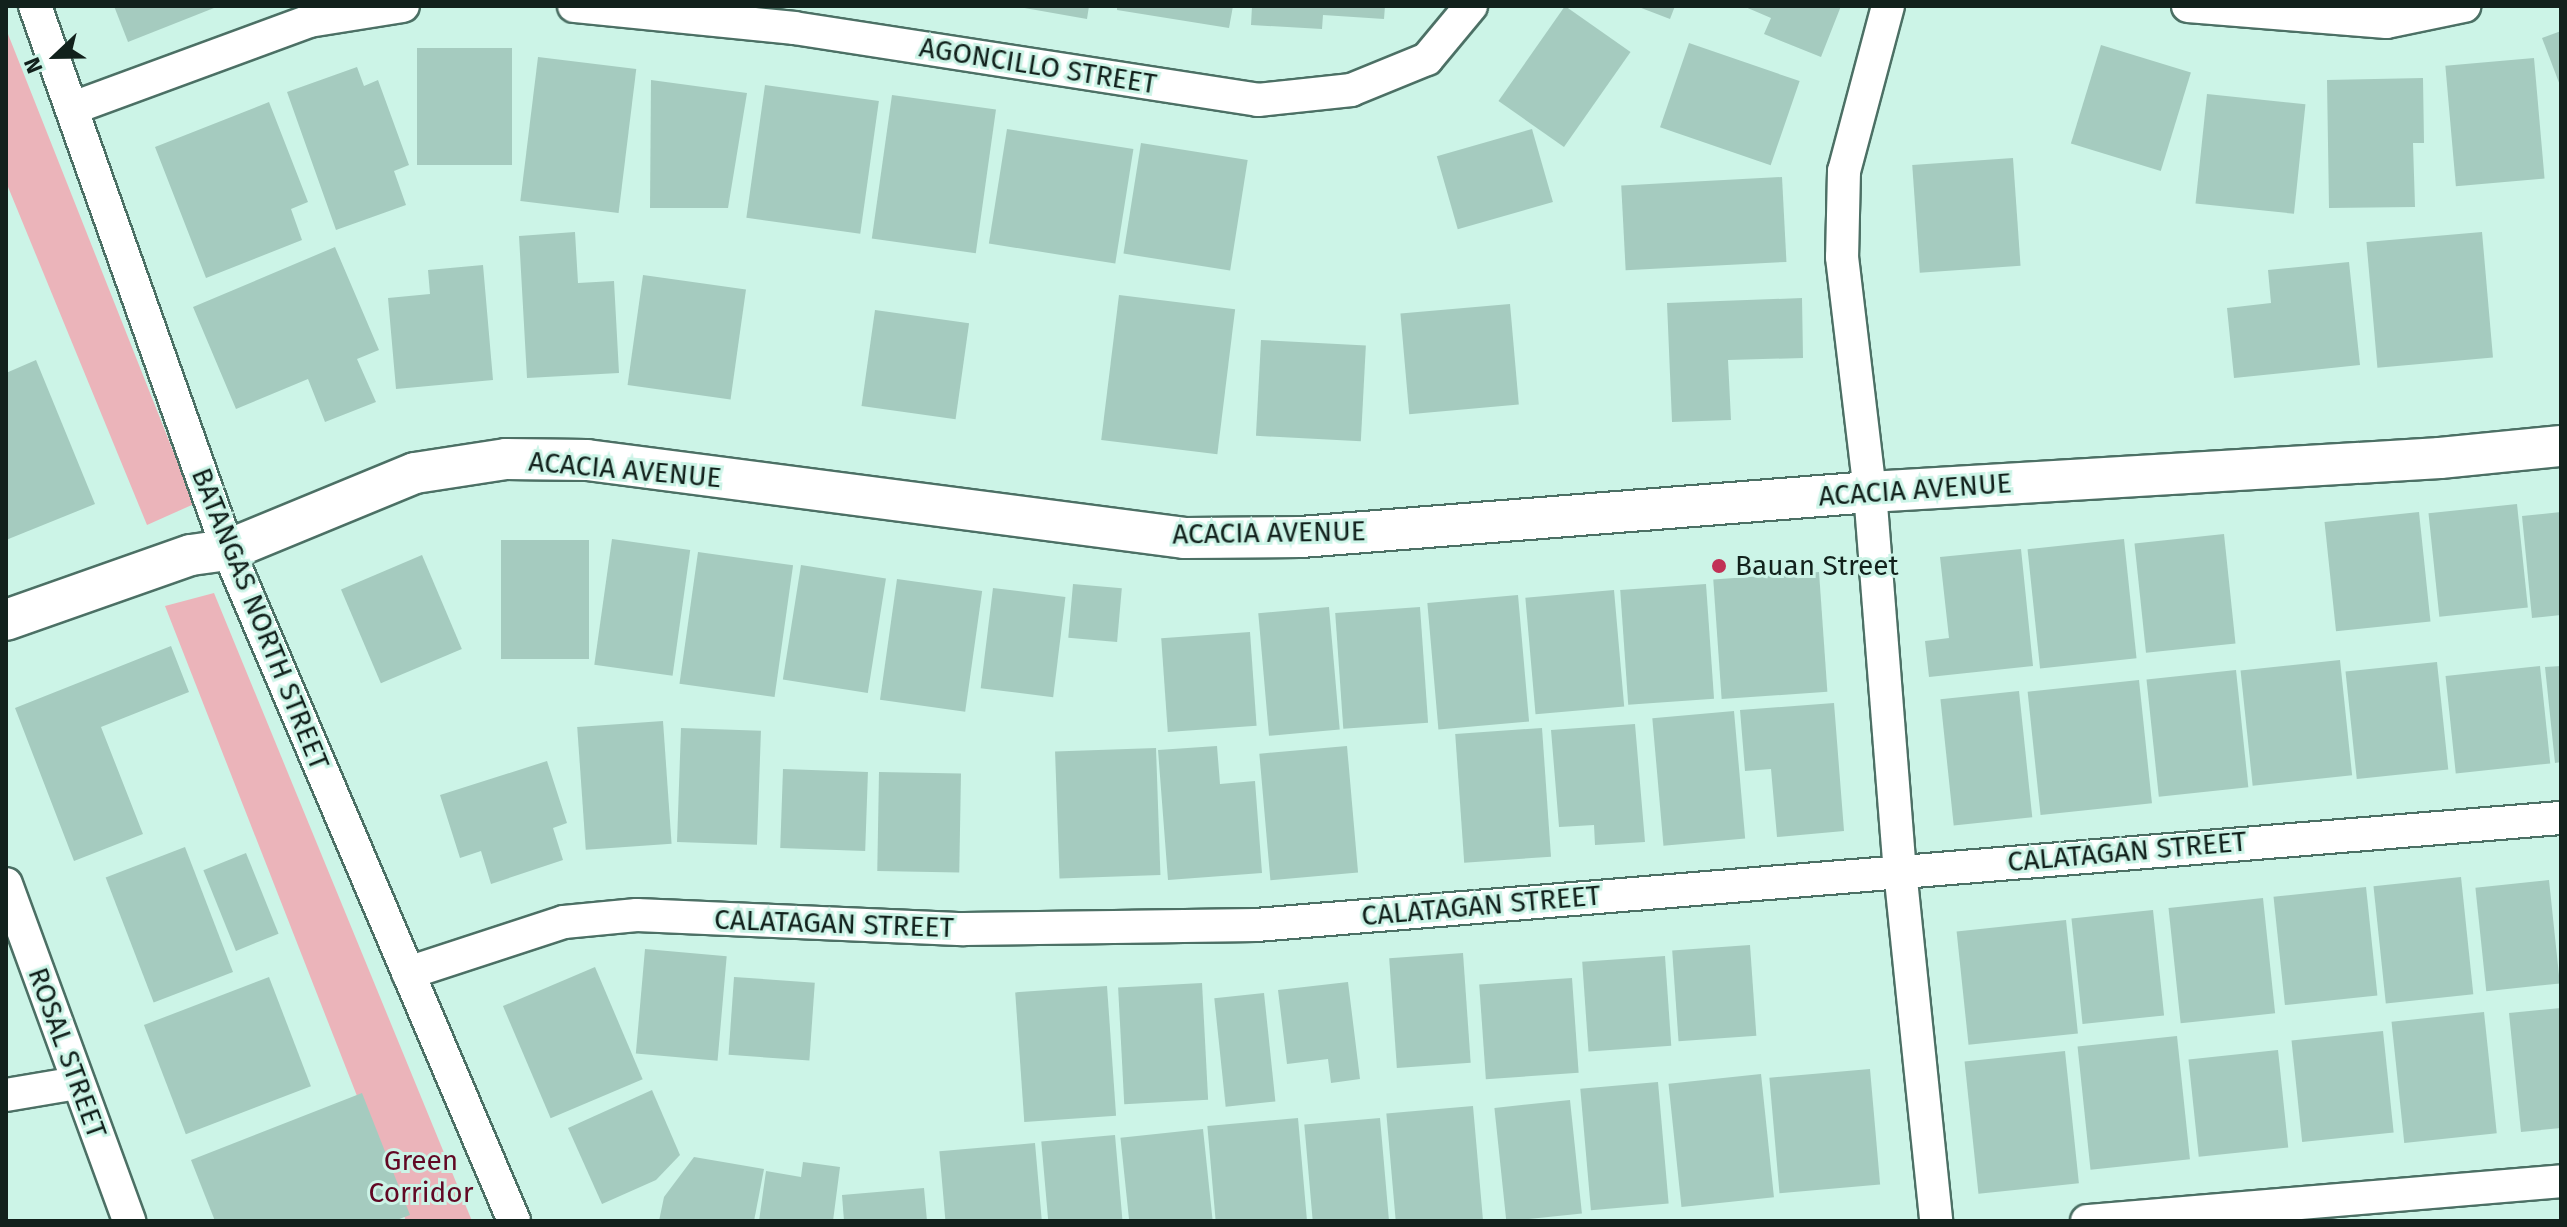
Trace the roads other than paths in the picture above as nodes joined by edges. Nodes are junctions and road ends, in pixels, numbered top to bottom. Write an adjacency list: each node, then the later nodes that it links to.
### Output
1 (35, 6): 8 (street, BATANGAS NORTH STREET)
2 (403, 6): 8 (street)
3 (574, 6): 4 (street, AGONCILLO STREET)
4 (1471, 6)
5 (1888, 6): 10 (street)
6 (2188, 6): 7 (street)
7 (2464, 6)
8 (73, 108): 11 (street, BATANGAS NORTH STREET)
9 (2561, 446): 10 (street, ACACIA AVENUE)
10 (1870, 492): 11 (street, ACACIA AVENUE); 14 (street)
11 (228, 550): 12 (street, ACACIA AVENUE); 16 (street, BATANGAS NORTH STREET)
12 (6, 620)
13 (2561, 818): 14 (street, CALATAGAN STREET)
14 (1900, 870): 16 (street, CALATAGAN STREET); 22 (street)
15 (6, 884): 17 (street, ROSAL STREET)
16 (408, 973): 21 (street, BATANGAS NORTH STREET)
17 (77, 1083): 18 (street); 20 (street, ROSAL STREET)
18 (6, 1095)
19 (2561, 1181): 23 (street)
20 (129, 1221)
21 (514, 1221)
22 (1936, 1221)
23 (2087, 1221)

